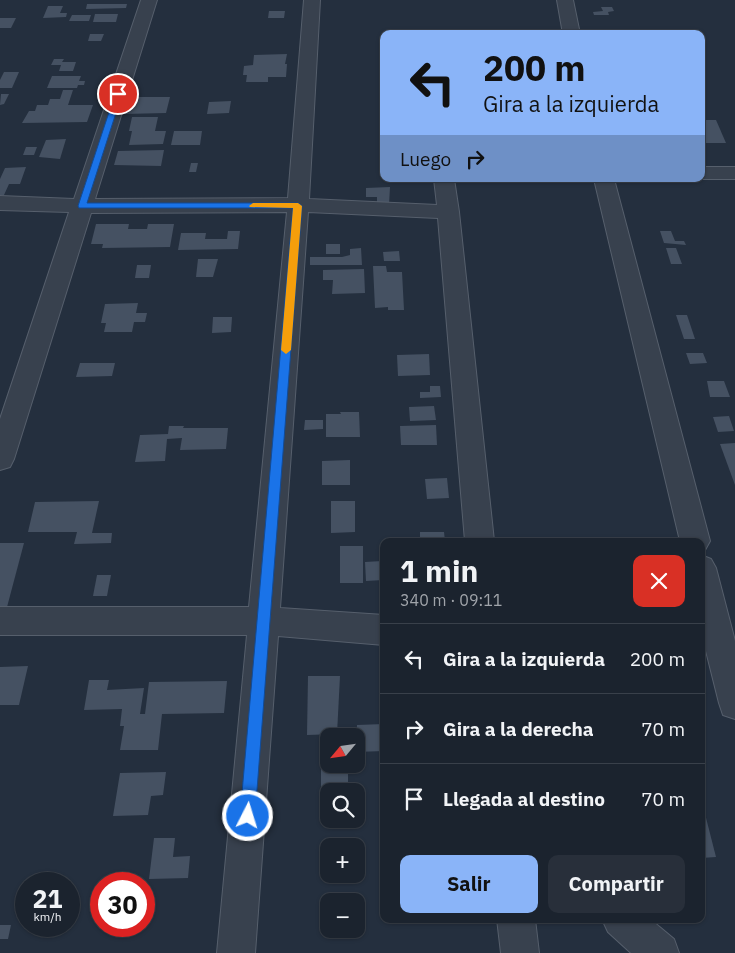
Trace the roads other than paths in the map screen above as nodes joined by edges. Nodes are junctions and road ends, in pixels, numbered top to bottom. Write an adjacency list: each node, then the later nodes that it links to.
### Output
1 (149, 0): 10 (street)
2 (312, 0): 11 (street)
3 (565, 0): 4 (street)
4 (571, 30)
5 (705, 173): 6 (street)
6 (735, 173)
7 (444, 182): 12 (street)
8 (605, 182): 15 (street)
9 (0, 203): 10 (street)
10 (82, 206): 11 (street); 13 (street)
11 (298, 206): 12 (street); 18 (street)
12 (448, 212): 14 (street)
13 (0, 459)
14 (480, 538)
15 (694, 538)
16 (705, 584): 20 (street)
17 (0, 621): 18 (street)
18 (264, 621): 19 (street); 23 (street)
19 (380, 630)
20 (735, 703)
21 (516, 923): 24 (street)
22 (626, 923): 25 (street)
23 (236, 953)
24 (520, 953)
25 (660, 953)

